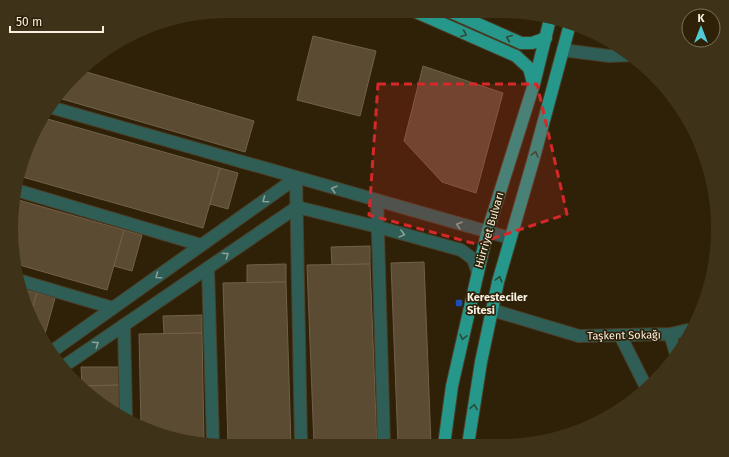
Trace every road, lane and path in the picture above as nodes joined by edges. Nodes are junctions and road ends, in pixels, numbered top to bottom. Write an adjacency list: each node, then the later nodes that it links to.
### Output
1 (430, 18): 8 (main road, one-way to 8)
2 (465, 18): 5 (main road, one-way to 2)
3 (549, 24): 5 (main road, Hürriyet Bulvarı)
4 (569, 29): 6 (main road, Hürriyet Bulvarı)
5 (546, 38): 8 (main road, Hürriyet Bulvarı)
6 (563, 50): 7 (street); 16 (main road, Hürriyet Bulvarı, one-way to 6)
7 (621, 55)
8 (534, 84): 15 (main road, Hürriyet Bulvarı)
9 (55, 109): 10 (street)
10 (296, 178): 12 (street, one-way to 10); 13 (street); 17 (street, one-way to 17)
11 (21, 192): 17 (street)
12 (377, 201): 14 (street); 15 (street, one-way to 12)
13 (297, 207): 14 (street); 18 (street, one-way to 13); 33 (street)
14 (378, 227): 19 (street, one-way to 19); 34 (street)
15 (487, 233): 16 (street); 19 (main road, Hürriyet Bulvarı)
16 (510, 238): 22 (main road, Hürriyet Bulvarı, one-way to 16)
17 (201, 246): 21 (street, one-way to 21)
18 (208, 268): 23 (street); 32 (street)
19 (478, 273): 35 (main road, Hürriyet Bulvarı, one-way to 35)
20 (25, 282): 21 (street)
21 (113, 308): 27 (street)
22 (492, 310): 26 (street, Taşkent Sokağı); 36 (main road, Hürriyet Bulvarı, one-way to 22)
23 (124, 325): 29 (street, one-way to 23); 31 (street)
24 (685, 331): 25 (street, Taşkent Sokağı)
25 (670, 334): 26 (street, Taşkent Sokağı); 28 (street)
26 (620, 335): 30 (street)
27 (55, 348)
28 (674, 348)
29 (67, 364)
30 (644, 382)
31 (126, 412)
32 (212, 439)
33 (301, 439)
34 (384, 439)
35 (445, 439)
36 (469, 439)

